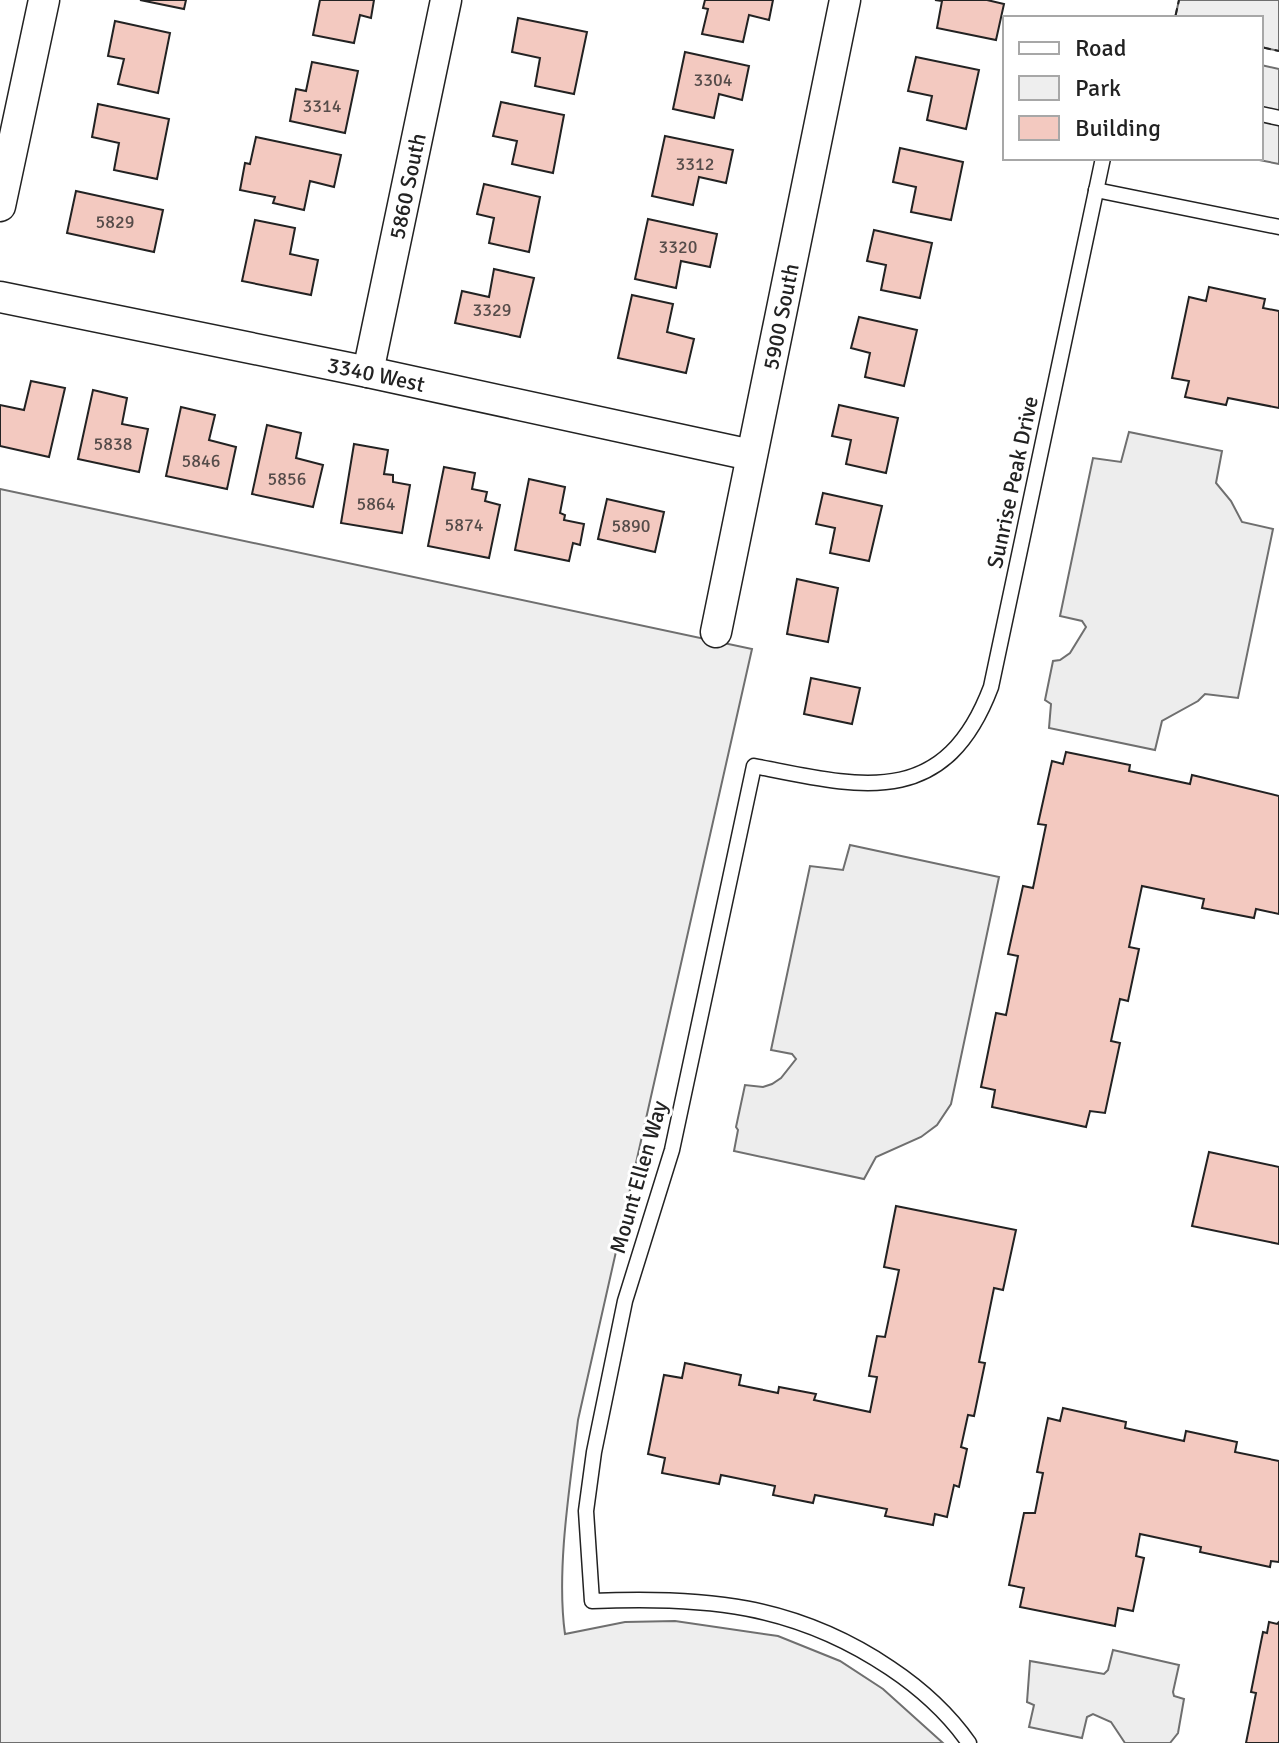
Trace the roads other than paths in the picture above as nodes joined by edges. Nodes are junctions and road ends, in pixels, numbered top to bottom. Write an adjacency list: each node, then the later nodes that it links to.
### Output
1 (44, 0): 6 (street)
2 (446, 0): 9 (street, 5860 South)
3 (845, 0): 10 (street, 5900 South)
4 (1103, 160): 5 (lane, Sunrise Peak Drive)
5 (1096, 190): 7 (lane); 12 (lane, Sunrise Peak Drive)
6 (0, 206)
7 (1279, 227)
8 (0, 297): 9 (street, 3340 West)
9 (368, 372): 10 (street, 3340 West)
10 (751, 455): 11 (street, 5900 South)
11 (716, 632)
12 (754, 766): 13 (lane, Mount Ellen Way)
13 (969, 1743)

